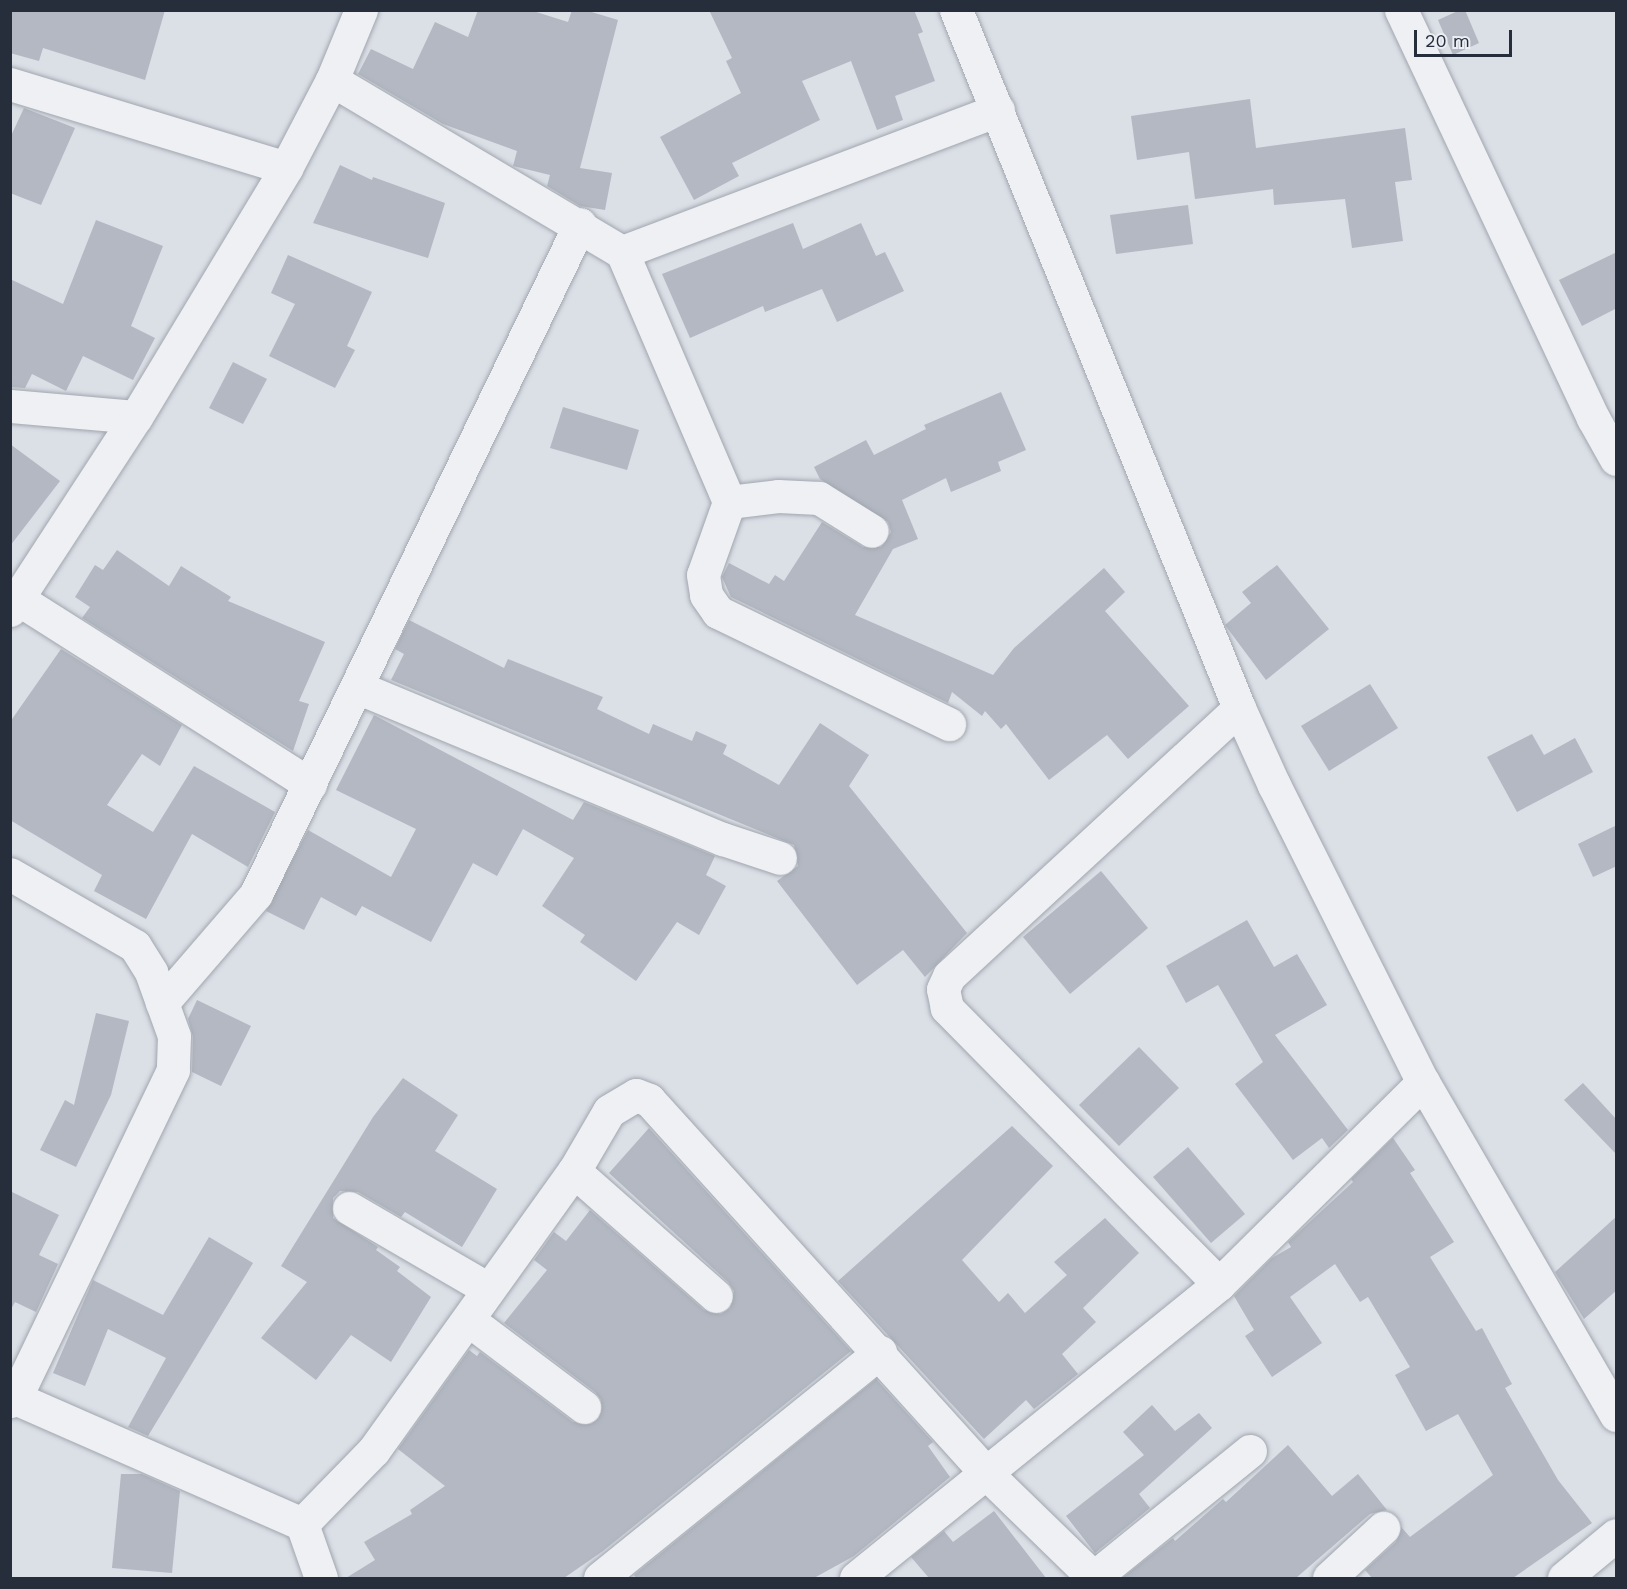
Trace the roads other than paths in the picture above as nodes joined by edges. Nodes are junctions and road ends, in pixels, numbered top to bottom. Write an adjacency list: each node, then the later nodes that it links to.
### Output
1 (361, 10): 4 (street)
2 (956, 10): 6 (street)
3 (1401, 10): 11 (street)
4 (332, 80): 7 (street); 8 (street)
5 (10, 84): 7 (street)
6 (998, 110): 9 (street); 18 (street)
7 (286, 168): 12 (street)
8 (580, 224): 9 (street); 17 (street)
9 (622, 252): 14 (street)
10 (10, 406): 12 (street)
11 (1605, 414): 13 (street)
12 (136, 417): 16 (street)
13 (1617, 459)
14 (729, 501): 15 (street); 19 (street)
15 (872, 531)
16 (14, 604): 20 (street)
17 (357, 687): 20 (street); 21 (street)
18 (1239, 708): 24 (street); 27 (street)
19 (949, 724)
20 (310, 784): 23 (street)
21 (780, 858)
22 (10, 874): 23 (street)
23 (162, 1003): 32 (street)
24 (1423, 1082): 27 (street); 34 (street)
25 (574, 1171): 28 (street); 29 (street); 31 (street)
26 (349, 1208): 28 (street)
27 (1219, 1284): 36 (street)
28 (488, 1289): 30 (street)
29 (716, 1296)
30 (470, 1321): 33 (street); 37 (street)
31 (880, 1352): 36 (street); 40 (street)
32 (13, 1400): 37 (street)
33 (585, 1407)
34 (1617, 1415)
35 (1250, 1451): 43 (street)
36 (987, 1474): 42 (street); 43 (street)
37 (302, 1524): 41 (street)
38 (1383, 1528): 44 (street)
39 (1617, 1535): 45 (street)
40 (614, 1574)
41 (321, 1578)
42 (856, 1578)
43 (1093, 1578)
44 (1329, 1578)
45 (1564, 1578)

